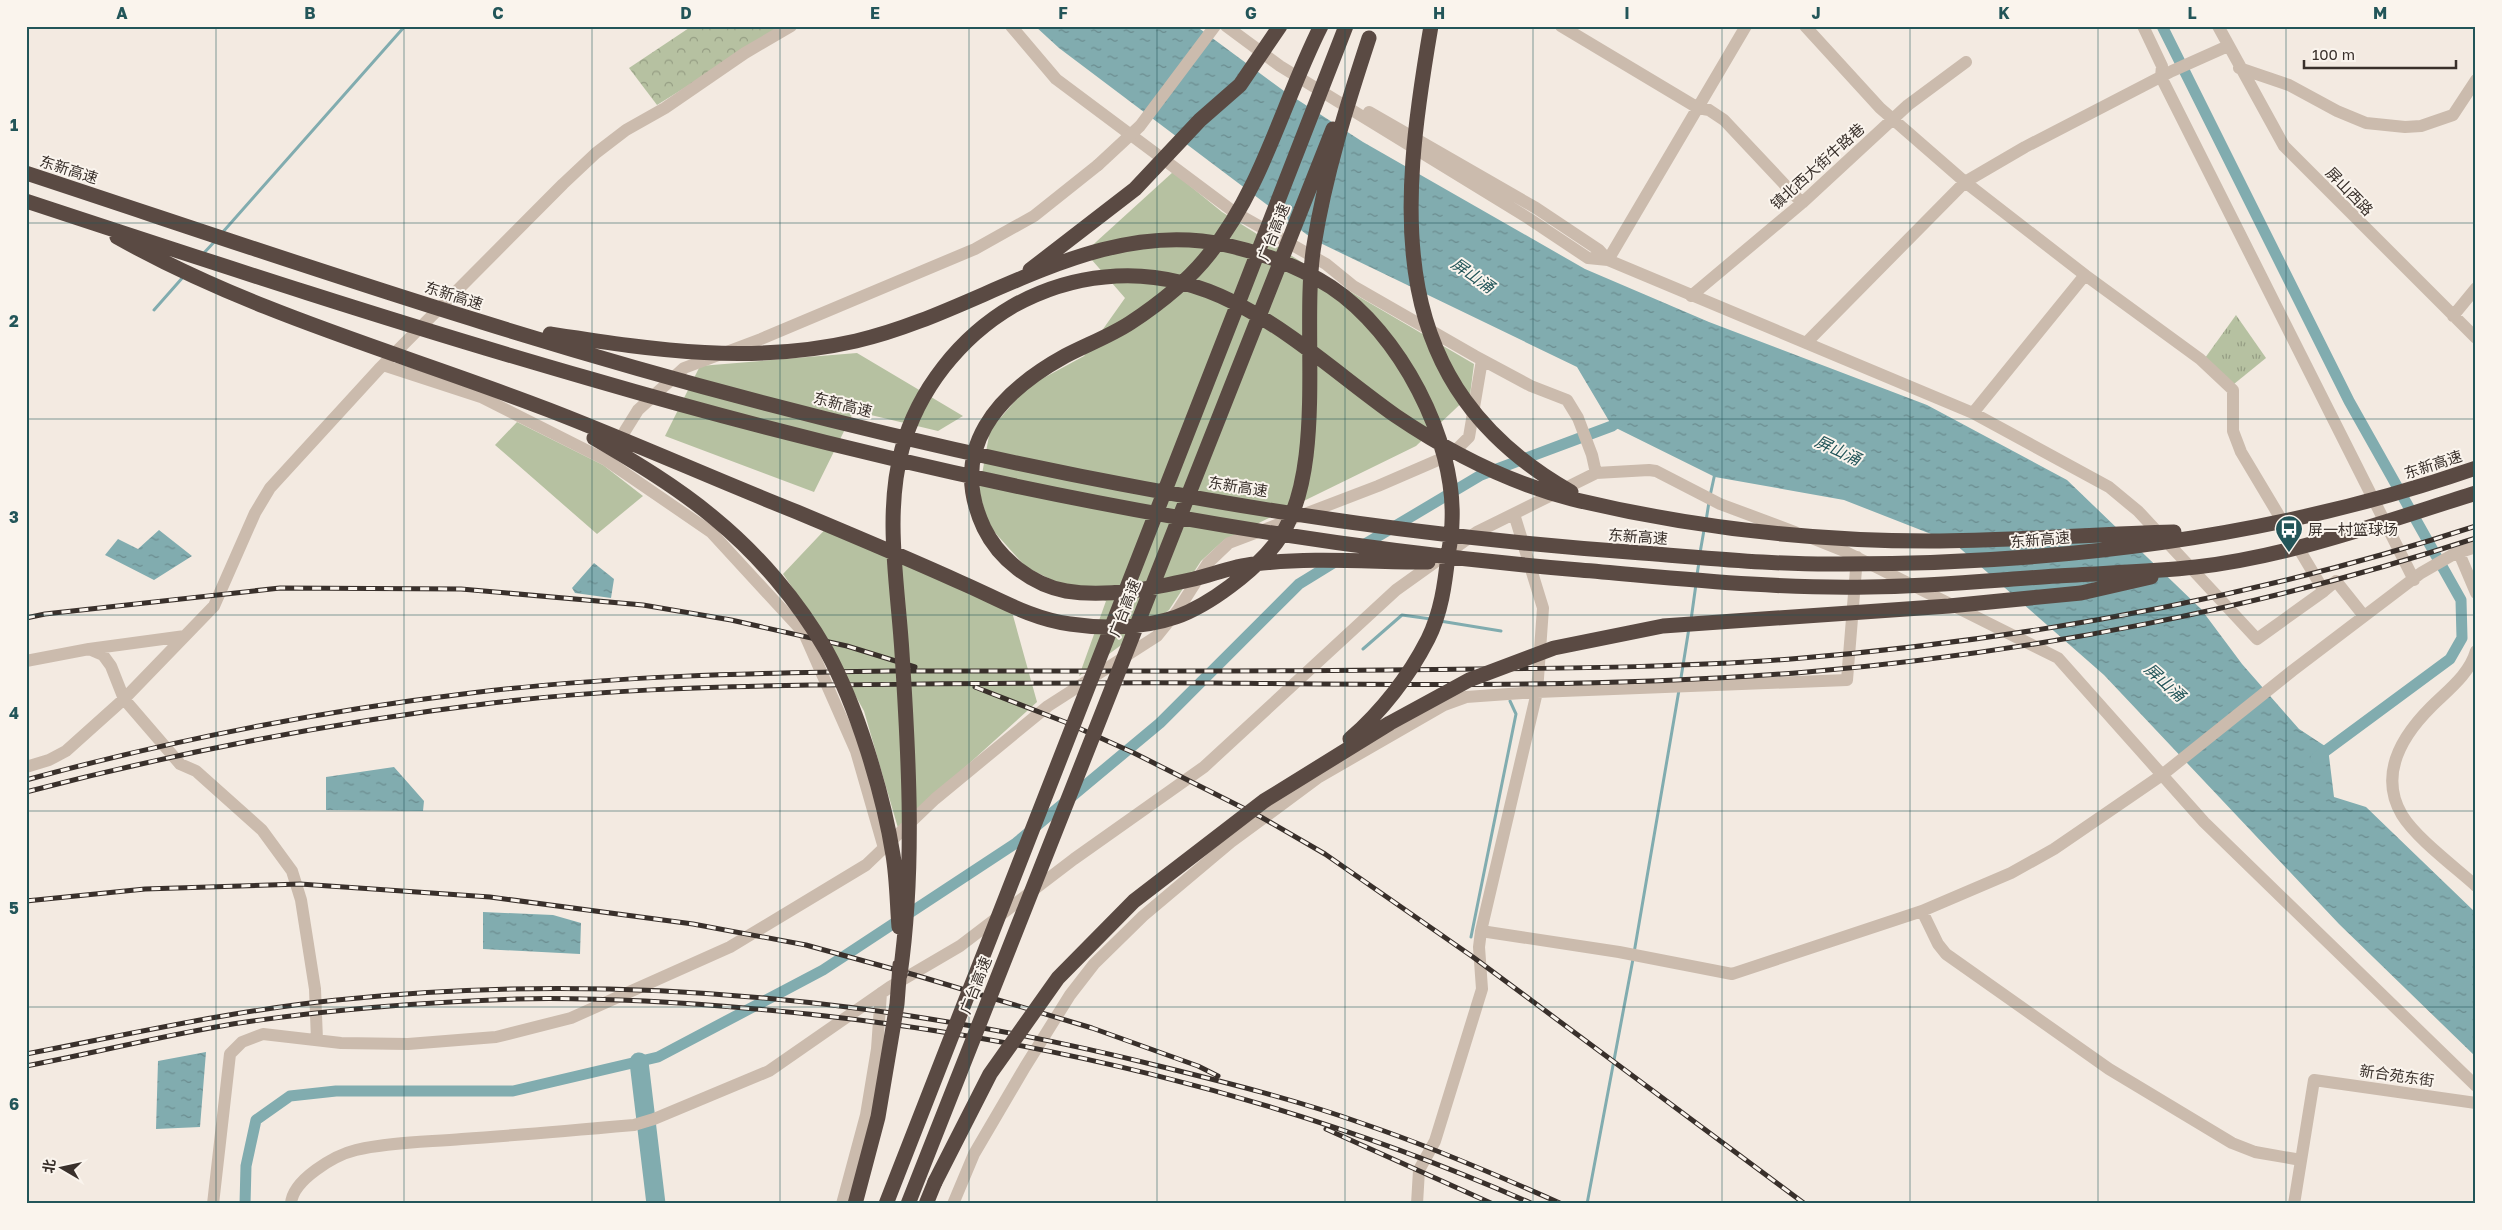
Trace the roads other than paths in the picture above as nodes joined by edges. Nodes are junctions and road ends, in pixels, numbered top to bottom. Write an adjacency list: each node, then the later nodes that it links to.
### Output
1 (791, 26): 37 (street)
2 (1011, 26): 36 (street)
3 (1215, 26): 40 (street, bridge)
4 (1226, 26): 27 (street)
5 (1280, 26): 29 (highway, bridge)
6 (1321, 26): 50 (highway, bridge)
7 (1346, 26): 79 (highway, 广台高速, bridge)
8 (1432, 26): 44 (highway, bridge)
9 (1561, 26): 20 (street)
10 (1746, 26): 20 (street)
11 (1805, 26): 21 (street)
12 (2143, 26): 18 (street)
13 (2218, 26): 15 (street, 屏山西路)
14 (1371, 32): 38 (highway, bridge); 80 (highway, 广台高速, bridge)
15 (2228, 46): 17 (street, 屏山西路); 18 (street)
16 (1966, 62): 21 (street, 镇北西大街牛路巷)
17 (2239, 68): 19 (street); 32 (street, 屏山西路)
18 (2167, 74): 23 (street); 52 (street)
19 (2476, 80)
20 (1698, 108): 25 (street); 27 (street)
21 (1892, 119): 23 (street); 25 (street, 镇北西大街牛路巷)
22 (26, 173): 33 (highway, 东新高速, bridge)
23 (1965, 182): 28 (street); 35 (street)
24 (26, 201): 26 (highway, bridge)
25 (1802, 203): 31 (street, 镇北西大街牛路巷)
26 (90, 222): 38 (highway, bridge); 50 (highway, bridge)
27 (1608, 260): 31 (street)
28 (2085, 275): 39 (street); 53 (street)
29 (1004, 286): 33 (highway, bridge); 63 (highway, bridge)
30 (2476, 288): 32 (street)
31 (1691, 296): 35 (street)
32 (2453, 316): 34 (street, 屏山西路)
33 (482, 323): 46 (highway, 东新高速, bridge)
34 (2476, 338)
35 (1806, 343): 39 (street)
36 (1482, 360): 42 (street); 65 (street)
37 (383, 365): 40 (street); 56 (street)
38 (551, 410): 69 (highway, bridge)
39 (1973, 413): 53 (street)
40 (606, 460): 65 (street)
41 (2476, 468): 46 (highway, 东新高速, bridge)
42 (1596, 473): 45 (street); 49 (street)
43 (2476, 493): 51 (highway, bridge)
44 (1597, 504): 46 (highway, bridge); 69 (highway, bridge)
45 (1514, 514): 60 (street); 70 (street)
46 (2226, 531)
47 (2476, 547): 48 (street)
48 (2456, 554): 52 (street); 54 (street)
49 (1857, 557): 60 (street); 64 (street)
50 (1492, 562): 51 (highway, bridge)
51 (2197, 567): 63 (highway, bridge)
52 (2418, 576): 55 (street)
53 (2324, 591): 55 (street)
54 (2476, 592)
55 (2364, 616): 64 (street)
56 (185, 636): 57 (street); 61 (street)
57 (90, 648): 59 (street); 61 (street)
58 (2476, 652): 66 (street)
59 (26, 660)
60 (1537, 692): 68 (street); 82 (street)
61 (124, 699): 62 (street); 71 (street)
62 (26, 766)
63 (1318, 767): 81 (highway, bridge)
64 (2162, 775): 67 (street); 72 (street)
65 (884, 848): 71 (street)
66 (2476, 886)
67 (1922, 911): 68 (street); 74 (street)
68 (1481, 931): 83 (street)
69 (900, 975): 78 (highway, bridge)
70 (881, 993): 76 (street); 77 (street)
71 (317, 1040): 75 (street)
72 (2476, 1086)
73 (2476, 1103): 74 (street, 新合苑东街)
74 (2301, 1160): 84 (street)
75 (213, 1204)
76 (291, 1204)
77 (842, 1204)
78 (855, 1204)
79 (886, 1204)
80 (908, 1204)
81 (926, 1204)
82 (953, 1204)
83 (1417, 1204)
84 (2294, 1204)

